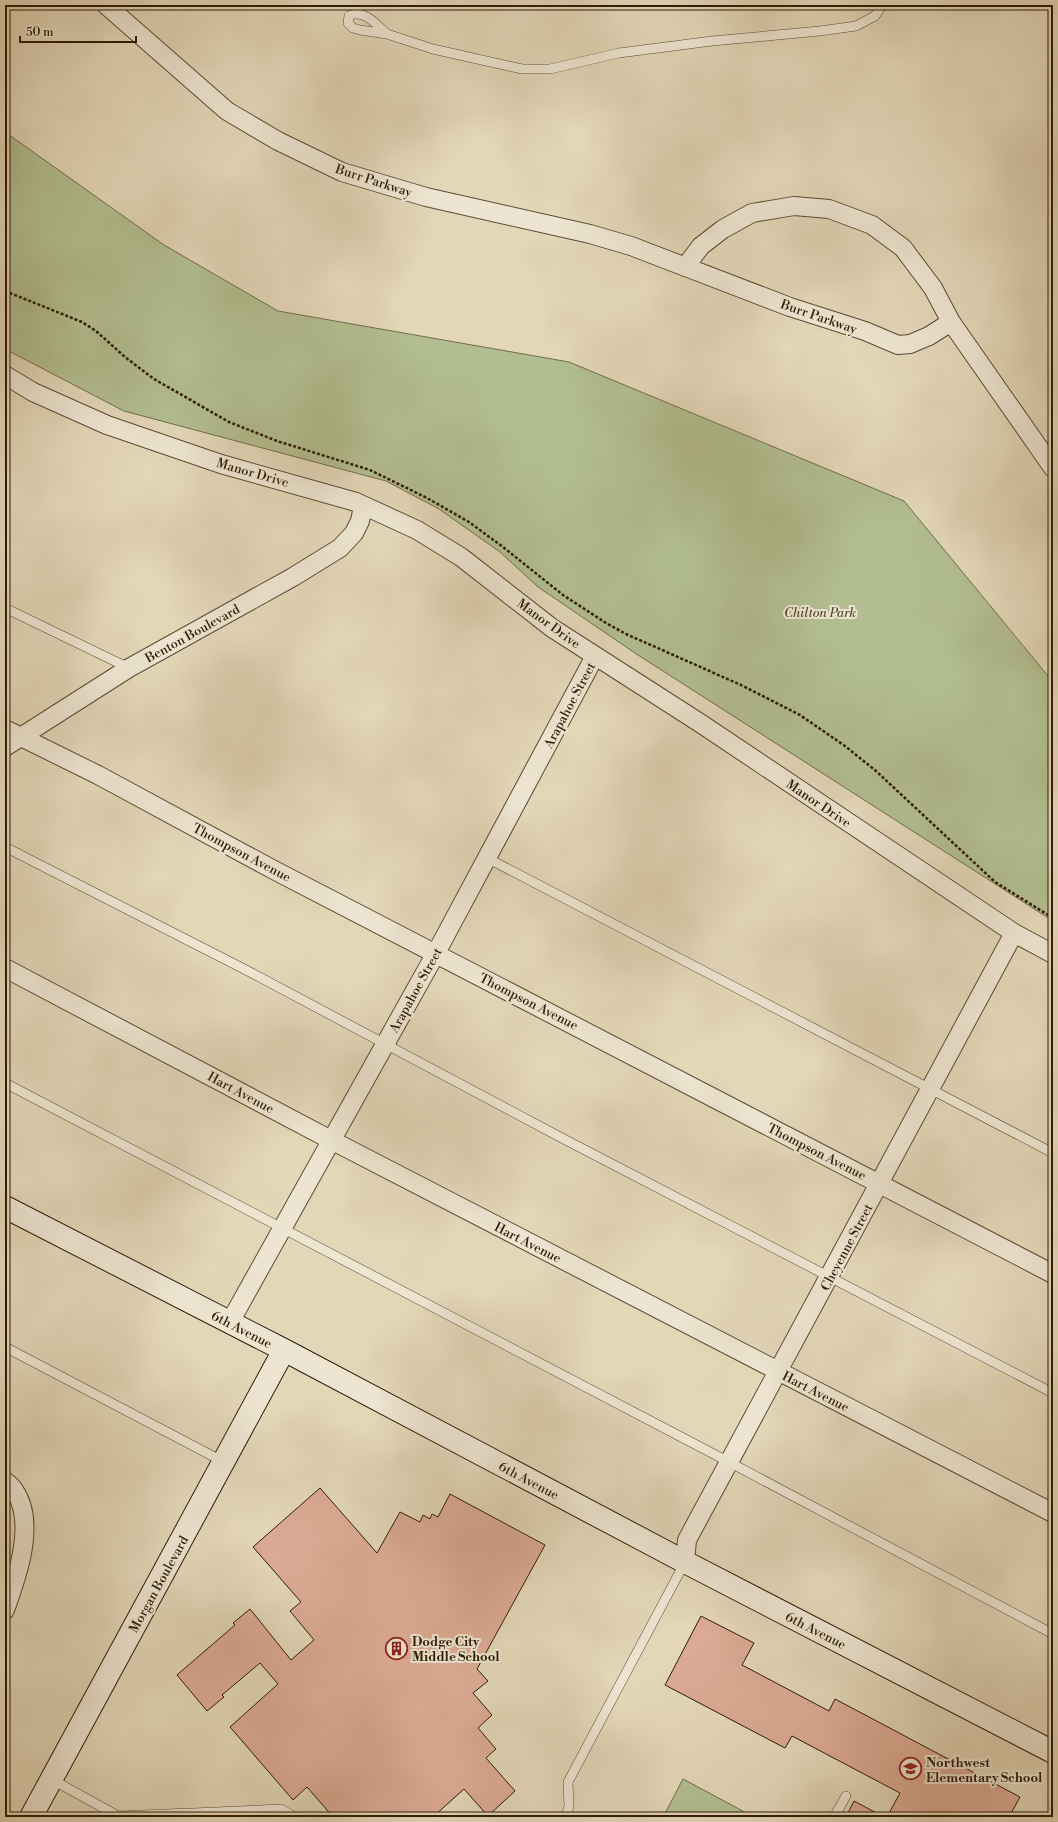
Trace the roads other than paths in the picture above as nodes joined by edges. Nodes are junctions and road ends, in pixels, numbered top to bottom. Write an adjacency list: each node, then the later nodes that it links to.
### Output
1 (106, 5): 4 (street, Burr Parkway)
2 (882, 5): 3 (lane)
3 (387, 34)
4 (685, 267): 5 (street, Burr Parkway); 5 (street)
5 (951, 322): 7 (street)
6 (5, 376): 8 (street, Manor Drive)
7 (1053, 468)
8 (362, 506): 10 (street, Manor Drive); 11 (street, Benton Boulevard)
9 (5, 608): 11 (lane)
10 (595, 656): 15 (street, Arapahoe Street); 16 (street, Manor Drive)
11 (129, 668): 12 (street, Benton Boulevard)
12 (13, 733): 13 (street, Benton Boulevard); 17 (street, Thompson Avenue)
13 (5, 747)
14 (5, 847): 20 (lane)
15 (487, 858): 17 (street, Arapahoe Street); 22 (lane)
16 (1014, 933): 18 (street, Manor Drive); 22 (street, Cheyenne Street)
17 (436, 953): 20 (street, Arapahoe Street); 25 (street, Thompson Avenue)
18 (1053, 954)
19 (5, 968): 23 (street, Hart Avenue)
20 (386, 1044): 23 (street, Arapahoe Street); 29 (lane)
21 (5, 1083): 27 (lane)
22 (931, 1088): 24 (lane); 25 (street, Cheyenne Street)
23 (331, 1140): 27 (street, Arapahoe Street); 33 (street, Hart Avenue)
24 (1053, 1153)
25 (880, 1183): 28 (street, Thompson Avenue); 29 (street, Cheyenne Street)
26 (5, 1208): 30 (street, 6th Avenue)
27 (282, 1228): 30 (street, Arapahoe Street); 36 (lane)
28 (1053, 1274)
29 (830, 1276): 33 (street, Cheyenne Street); 34 (lane)
30 (230, 1322): 32 (street, 6th Avenue)
31 (5, 1347): 35 (lane)
32 (284, 1350): 35 (street, Morgan Boulevard); 39 (street, 6th Avenue)
33 (779, 1371): 36 (street, Cheyenne Street); 38 (street, Hart Avenue)
34 (1053, 1392)
35 (224, 1462): 44 (street, Morgan Boulevard)
36 (729, 1462): 39 (street, Cheyenne Street); 42 (lane)
37 (5, 1481): 40 (street)
38 (1053, 1513)
39 (685, 1562): 43 (street, 6th Avenue); 51 (lane)
40 (11, 1578): 41 (street)
41 (5, 1610)
42 (1053, 1634)
43 (1053, 1752)
44 (51, 1779): 47 (lane); 48 (street, Morgan Boulevard)
45 (846, 1796): 52 (lane)
46 (190, 1813): 47 (lane); 49 (lane); 50 (lane)
47 (118, 1816)
48 (31, 1817)
49 (199, 1817)
50 (295, 1817)
51 (566, 1817)
52 (834, 1817)

